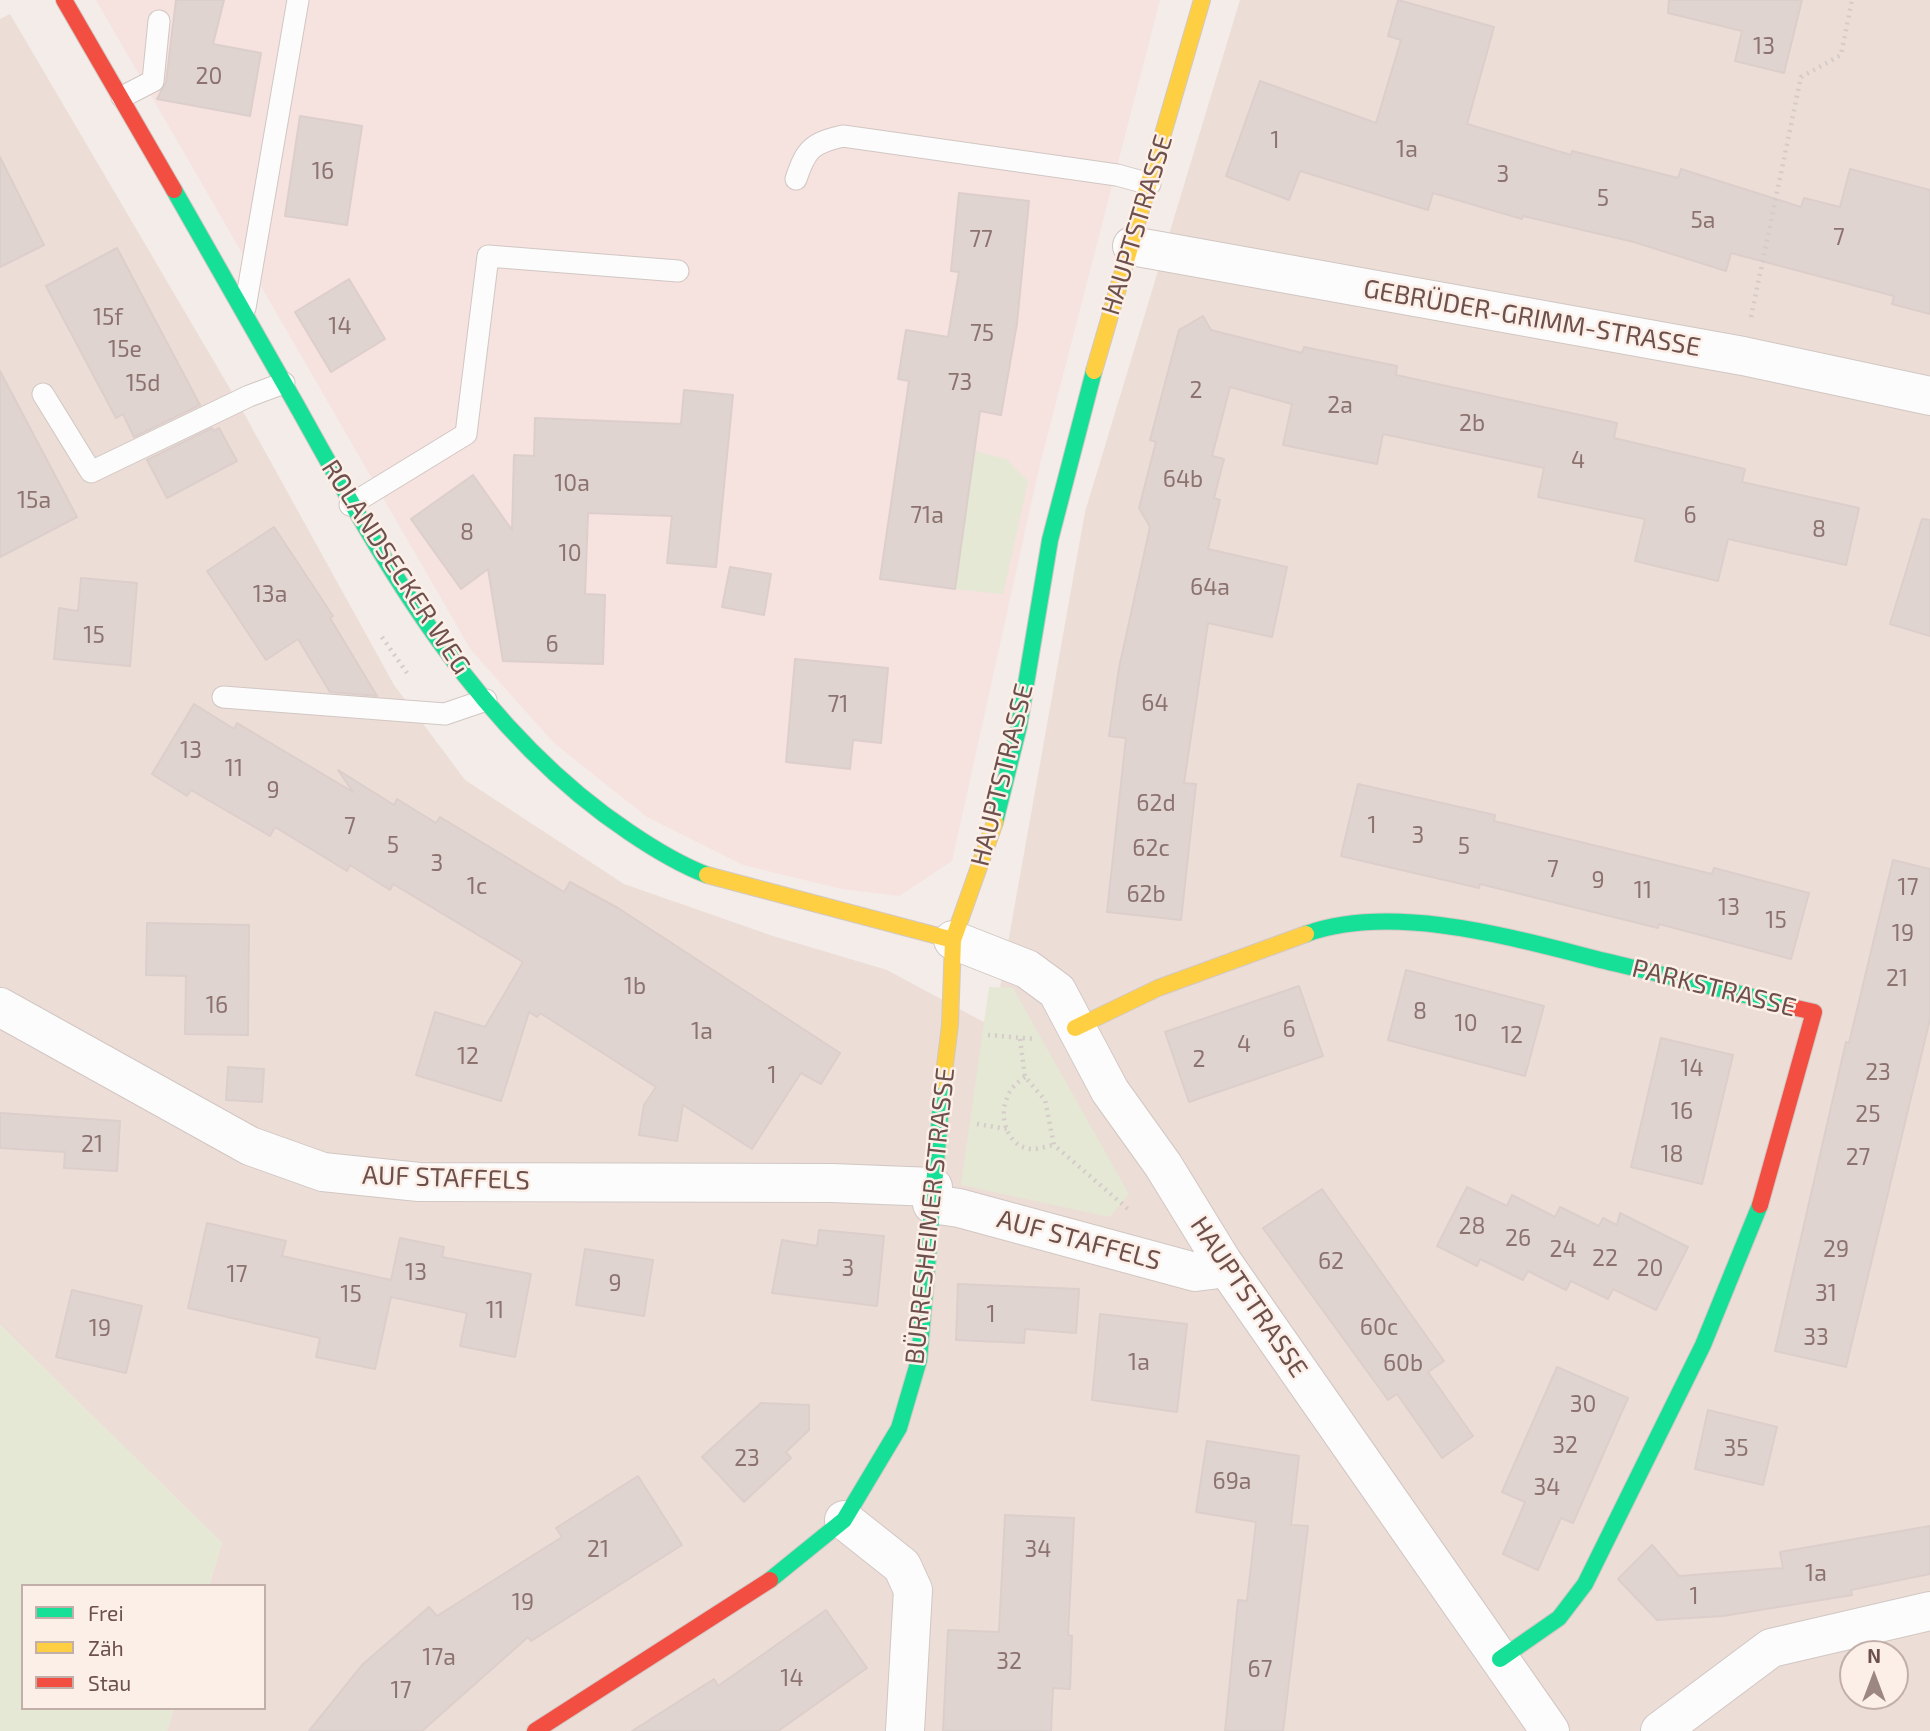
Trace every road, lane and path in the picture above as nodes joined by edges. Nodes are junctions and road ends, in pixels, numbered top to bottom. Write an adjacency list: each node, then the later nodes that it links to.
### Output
1 (64, 0): 6 (street, ROLANDSECKER WEG)
2 (298, 0): 11 (lane)
3 (1202, 0): 8 (street, HAUPTSTRASSE)
4 (1852, 0): 12 (path)
5 (159, 21): 6 (lane)
6 (122, 97): 11 (street, ROLANDSECKER WEG)
7 (796, 179): 8 (lane)
8 (1150, 184): 9 (street, HAUPTSTRASSE)
9 (1132, 246): 12 (street, GEBRÜDER-GRIMM-STRASSE); 19 (street, HAUPTSTRASSE)
10 (678, 271): 16 (lane)
11 (244, 313): 13 (street, ROLANDSECKER WEG)
12 (1743, 356): 15 (street, GEBRÜDER-GRIMM-STRASSE)
13 (284, 383): 14 (lane); 16 (street, ROLANDSECKER WEG)
14 (43, 394)
15 (1930, 396)
16 (350, 505): 18 (street, ROLANDSECKER WEG)
17 (223, 697): 18 (lane)
18 (486, 700): 19 (street, ROLANDSECKER WEG)
19 (953, 940): 21 (street, HAUPTSTRASSE); 25 (street, BÜRRESHEIMER STRASSE)
20 (0, 1007): 25 (street, AUF STAFFELS)
21 (1075, 1028): 27 (street, HAUPTSTRASSE); 30 (street, PARKSTRASSE)
22 (1020, 1039): 23 (path)
23 (1025, 1077): 24 (path); 24 (path)
24 (1054, 1145): 26 (path)
25 (933, 1195): 26 (street, AUF STAFFELS); 28 (street, BÜRRESHEIMER STRASSE)
26 (1133, 1254): 27 (street, AUF STAFFELS)
27 (1222, 1261): 30 (street, HAUPTSTRASSE)
28 (844, 1521): 31 (street, BÜRRESHEIMER STRASSE); 32 (street)
29 (1930, 1611): 34 (street)
30 (1500, 1659): 33 (street, HAUPTSTRASSE)
31 (535, 1731)
32 (905, 1731)
33 (1550, 1731)
34 (1660, 1731)

